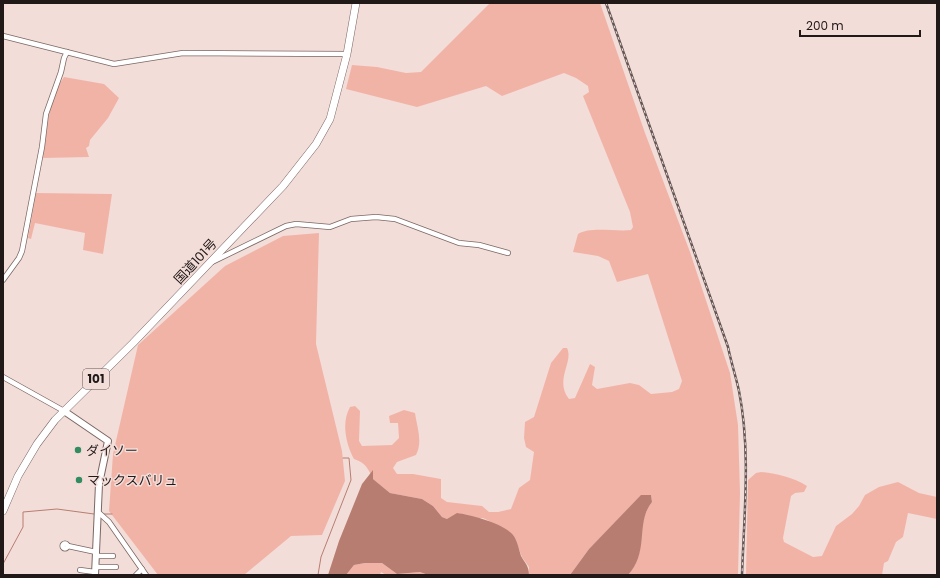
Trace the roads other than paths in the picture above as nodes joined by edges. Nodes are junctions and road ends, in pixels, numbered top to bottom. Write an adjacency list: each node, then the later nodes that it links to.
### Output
1 (356, 3): 4 (highway, 国道101号 / 101)
2 (3, 36): 3 (street)
3 (68, 52): 4 (street); 7 (street)
4 (347, 54): 6 (highway, 国道101号 / 101)
5 (508, 253): 6 (street)
6 (210, 263): 9 (highway, 国道101号 / 101)
7 (3, 280)
8 (3, 377): 9 (street)
9 (64, 411): 10 (highway, 国道101号 / 101); 11 (main road)
10 (3, 511)
11 (98, 512): 13 (main road); 16 (street)
12 (68, 546): 13 (street)
13 (96, 554): 14 (street); 18 (main road)
14 (113, 556)
15 (116, 567): 18 (street)
16 (142, 569): 19 (street); 20 (street)
17 (80, 570): 18 (street)
18 (95, 572)
19 (136, 575)
20 (146, 575)

